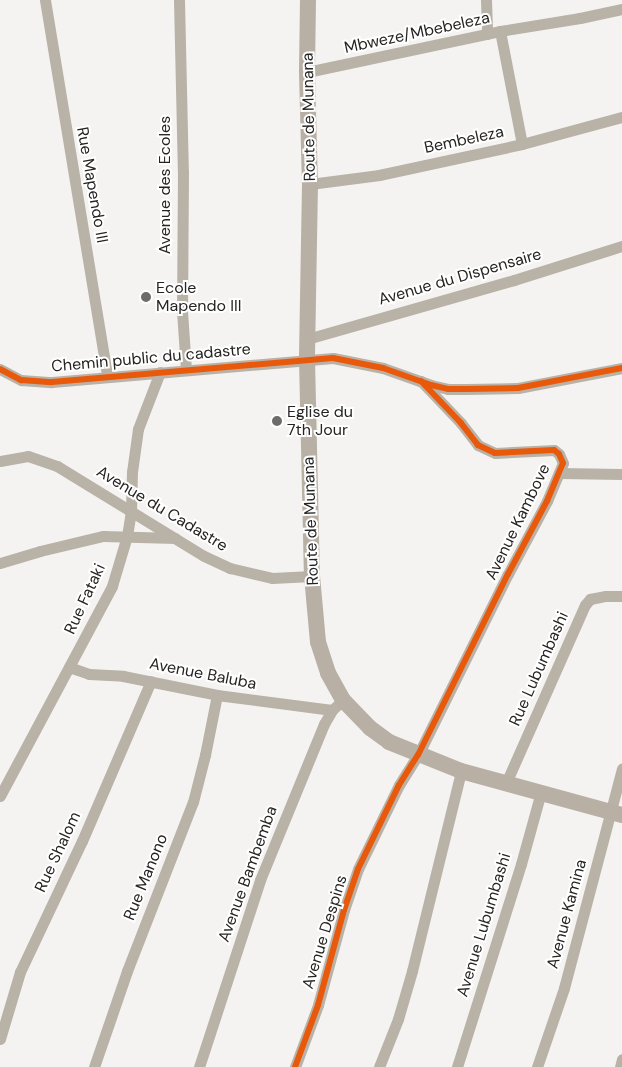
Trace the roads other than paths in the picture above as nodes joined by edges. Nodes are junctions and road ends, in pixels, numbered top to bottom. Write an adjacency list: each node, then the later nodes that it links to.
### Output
1 (45, 0): 19 (street, Rue Mapendo III)
2 (179, 0): 17 (street, Avenue des Ecoles)
3 (308, 0): 8 (main road, Route de Munana)
4 (486, 0): 7 (street)
5 (622, 9): 6 (street, Mbweze/Mbebeleza)
6 (500, 31): 7 (street, Mbweze/Mbebeleza); 10 (street)
7 (487, 34): 8 (street, Mbweze/Mbebeleza)
8 (307, 72): 11 (main road, Route de Munana)
9 (622, 117): 10 (street, Bembeleza)
10 (522, 144): 11 (street, Bembeleza)
11 (310, 184): 13 (main road, Route de Munana)
12 (622, 246): 13 (street, Avenue du Dispensaire)
13 (307, 339): 14 (main road, Route de Munana)
14 (307, 359): 17 (street, Chemin public du cadastre); 20 (street, Chemin public du cadastre); 28 (main road, Route de Munana)
15 (622, 368): 20 (street, Chemin public du cadastre)
16 (0, 369): 19 (street, Chemin public du cadastre)
17 (186, 370): 18 (street, Chemin public du cadastre)
18 (160, 372): 19 (street, Chemin public du cadastre); 24 (street, Rue Fataki)
19 (107, 376)
20 (421, 382): 22 (street, Avenue Kambove)
21 (0, 461): 24 (street, Avenue du Cadastre)
22 (559, 473): 23 (street); 34 (street, Avenue Kambove)
23 (622, 474)
24 (131, 512): 25 (street, Rue Fataki); 26 (street, Avenue du Cadastre)
25 (127, 536): 26 (street); 27 (street); 30 (street, Rue Fataki)
26 (176, 538): 28 (street, Avenue du Cadastre)
27 (0, 563)
28 (312, 576): 33 (main road, Route de Munana)
29 (622, 596): 37 (street, Rue Lubumbashi)
30 (69, 667): 31 (street, Avenue Baluba); 39 (street, Rue Fataki)
31 (152, 681): 32 (street, Avenue Baluba); 41 (street, Rue Shalom)
32 (217, 695): 33 (street, Avenue Baluba); 43 (street, Rue Manono)
33 (337, 705): 34 (main road, Route de Munana); 44 (street, Avenue Bambemba)
34 (418, 755): 36 (main road, Route de Munana); 45 (street, Avenue Despins)
35 (622, 769): 40 (street, Avenue Kamina)
36 (461, 771): 37 (main road, Route de Munana); 46 (street)
37 (506, 783): 38 (main road, Route de Munana)
38 (541, 792): 40 (main road, Route de Munana); 47 (street, Avenue Lubumbashi)
39 (0, 796)
40 (617, 814): 48 (street, Avenue Kamina)
41 (0, 1039)
42 (622, 1059): 49 (street)
43 (94, 1067)
44 (199, 1067)
45 (296, 1067)
46 (379, 1067)
47 (457, 1067)
48 (537, 1067)
49 (620, 1067)

